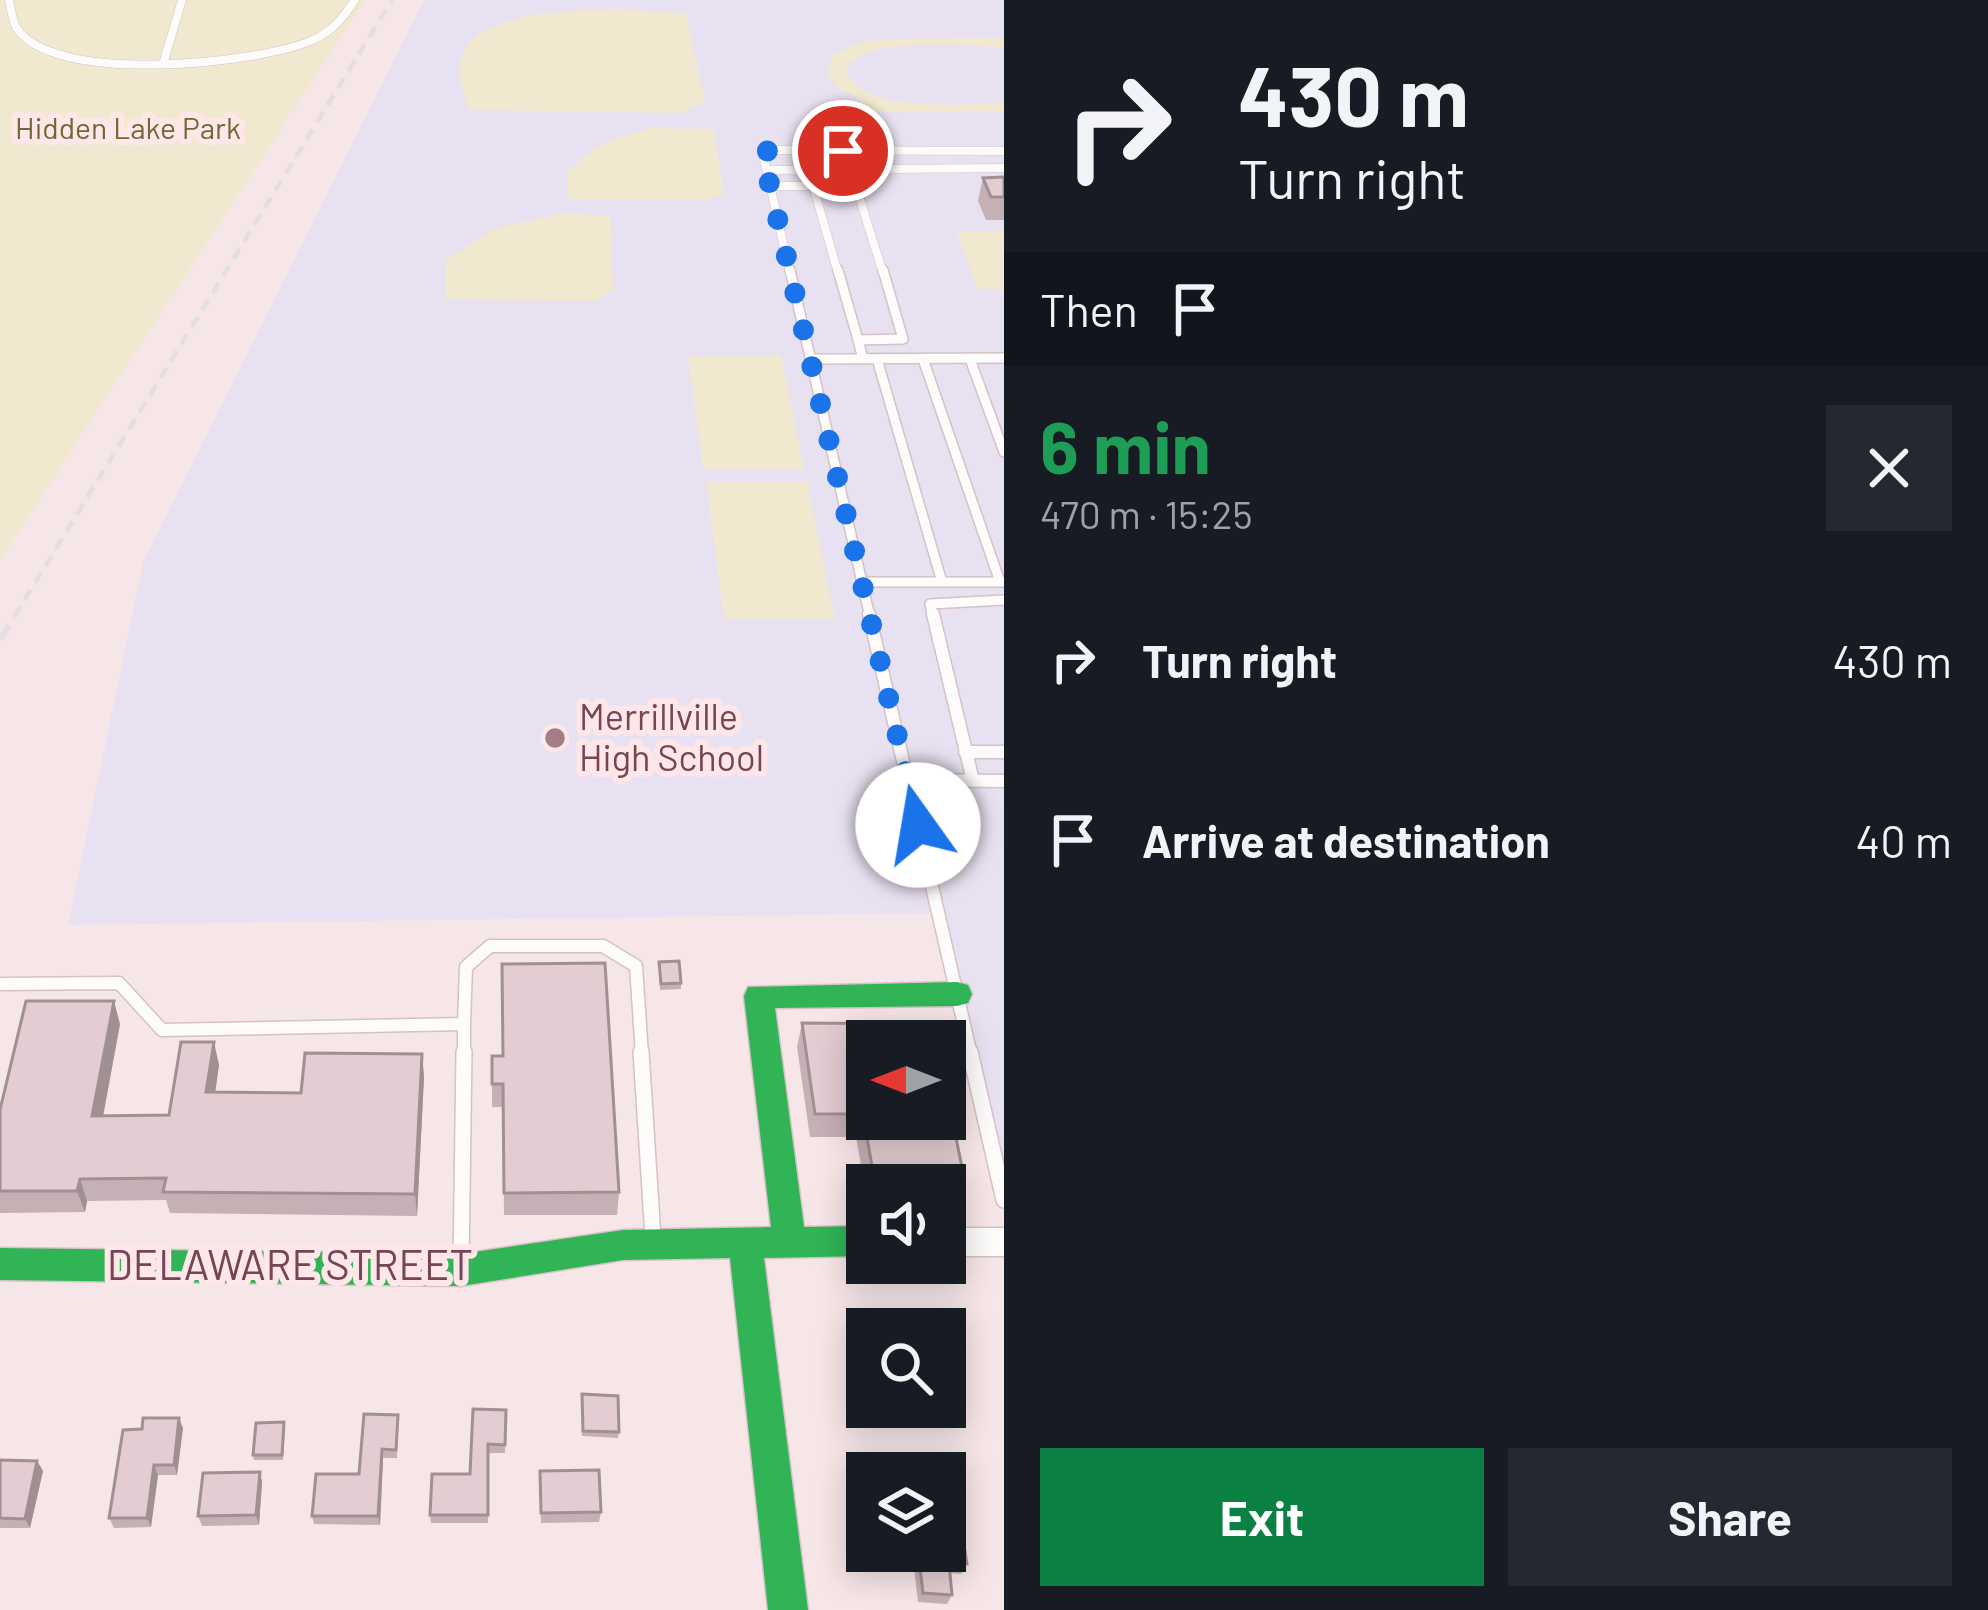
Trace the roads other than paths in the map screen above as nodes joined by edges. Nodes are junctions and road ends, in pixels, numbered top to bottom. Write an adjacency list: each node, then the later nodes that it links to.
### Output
1 (9, 0): 4 (lane)
2 (182, 0): 4 (lane)
3 (356, 0): 4 (lane)
4 (163, 64)
5 (1004, 151): 7 (lane)
6 (1004, 168): 7 (lane)
7 (768, 170): 8 (lane)
8 (772, 186): 9 (lane); 13 (lane)
9 (818, 186): 10 (lane); 10 (lane)
10 (858, 340): 14 (lane)
11 (970, 358): 12 (lane); 16 (lane); 17 (lane)
12 (1004, 358)
13 (811, 359): 14 (lane); 18 (lane)
14 (863, 359): 15 (lane)
15 (877, 359): 16 (lane); 20 (lane)
16 (923, 359): 21 (lane)
17 (1004, 452)
18 (862, 582): 19 (lane); 26 (lane)
19 (923, 582): 20 (lane); 23 (lane)
20 (942, 582): 21 (lane)
21 (1002, 582)
22 (1004, 600): 23 (lane)
23 (930, 604): 24 (lane)
24 (965, 752): 25 (lane); 27 (lane)
25 (1004, 752)
26 (908, 780): 27 (lane); 30 (lane)
27 (973, 781): 28 (lane)
28 (1004, 781)
29 (0, 984): 31 (lane)
30 (957, 994): 32 (lane); 34 (street)
31 (464, 1024): 38 (lane); 40 (lane)
32 (1004, 1200)
33 (745, 1241): 34 (street, DELAWARE STREET); 38 (street, DELAWARE STREET); 41 (street)
34 (789, 1241): 35 (street, DELAWARE STREET)
35 (846, 1241)
36 (966, 1242): 37 (street)
37 (1004, 1242)
38 (654, 1244): 40 (street, DELAWARE STREET)
39 (0, 1264): 40 (street, DELAWARE STREET)
40 (461, 1270)
41 (788, 1610)

